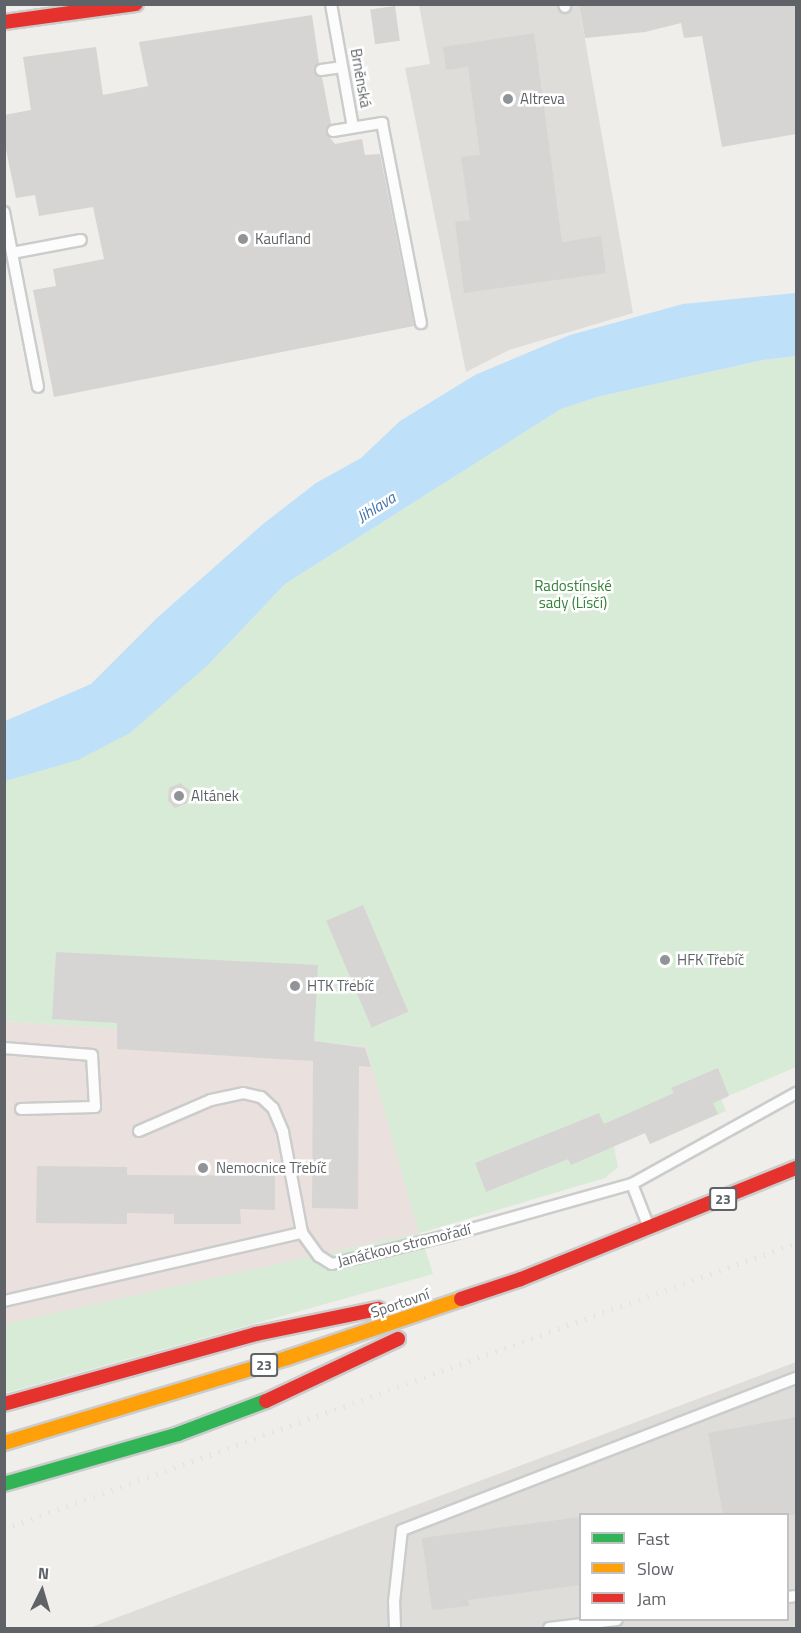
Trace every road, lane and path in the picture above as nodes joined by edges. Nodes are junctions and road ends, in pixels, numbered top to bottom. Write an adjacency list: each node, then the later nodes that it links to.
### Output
1 (136, 4): 3 (main road)
2 (331, 4): 4 (lane, Brněnská)
3 (4, 22)
4 (342, 67): 5 (lane); 6 (lane, Brněnská)
5 (321, 70)
6 (353, 127): 7 (lane); 11 (lane, Brněnská)
7 (333, 131)
8 (4, 212): 10 (lane)
9 (81, 240): 10 (lane)
10 (12, 253): 12 (lane)
11 (421, 323)
12 (39, 387)
13 (4, 1048): 15 (lane)
14 (796, 1093): 18 (lane, Janáčkovo stromořadí)
15 (21, 1109)
16 (139, 1131): 20 (lane)
17 (796, 1168): 19 (main road, Sportovní / 23)
18 (632, 1184): 19 (lane); 20 (lane, Janáčkovo stromořadí)
19 (649, 1228): 21 (main road, Sportovní / 23)
20 (302, 1233): 22 (lane)
21 (521, 1279): 24 (main road); 25 (main road, Sportovní / 23); 26 (main road)
22 (4, 1301)
23 (796, 1378): 28 (lane)
24 (4, 1404)
25 (4, 1443)
26 (4, 1484)
27 (609, 1621): 29 (lane)
28 (395, 1629)
29 (549, 1629)

